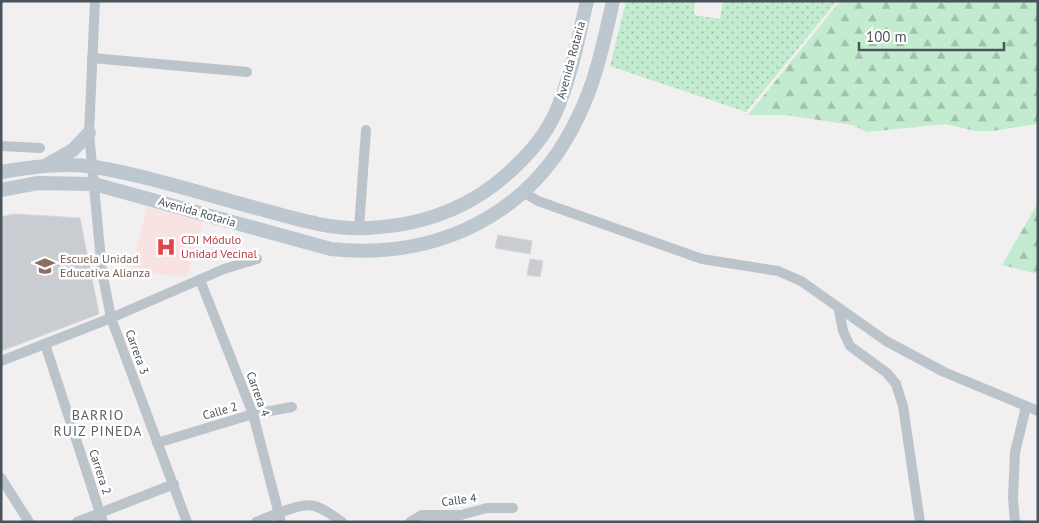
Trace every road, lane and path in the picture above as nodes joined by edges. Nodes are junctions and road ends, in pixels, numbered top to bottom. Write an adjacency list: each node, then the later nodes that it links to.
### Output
1 (95, 1): 4 (street, Carrera 3)
2 (586, 1): 16 (main road, Avenida Rotaria)
3 (613, 1): 15 (main road, Avenida Rotaria)
4 (92, 58): 5 (street); 7 (street, Carrera 3)
5 (247, 72)
6 (366, 130): 16 (street)
7 (89, 133): 10 (main road); 11 (street, Carrera 3)
8 (1, 146): 9 (street)
9 (40, 148)
10 (41, 166): 11 (main road, Avenida Rotaria); 12 (main road, Avenida Rotaria)
11 (93, 167): 13 (street, Carrera 3); 16 (main road, Avenida Rotaria)
12 (1, 172)
13 (94, 184): 14 (main road, Avenida Rotaria); 15 (main road, Avenida Rotaria); 20 (street, Carrera 3)
14 (1, 190)
15 (524, 192): 19 (street)
16 (359, 228)
17 (254, 259): 18 (street)
18 (200, 280): 20 (street); 26 (street, Carrera 4)
19 (839, 310): 24 (street); 39 (street)
20 (111, 318): 21 (street); 27 (street, Carrera 3)
21 (46, 344): 22 (street); 32 (street, Carrera 2)
22 (1, 361)
23 (292, 407): 26 (street, Calle 2)
24 (1026, 407): 25 (street); 40 (street)
25 (1038, 411)
26 (253, 414): 27 (street, Calle 2); 31 (street, Carrera 4)
27 (156, 443): 29 (street, Carrera 3)
28 (1, 478): 33 (street)
29 (174, 484): 32 (street); 35 (street, Carrera 3)
30 (513, 508): 38 (street, Calle 4)
31 (280, 517): 36 (street); 37 (street)
32 (102, 518): 34 (street)
33 (29, 522)
34 (77, 522)
35 (187, 522)
36 (256, 522)
37 (342, 522)
38 (410, 522)
39 (920, 522)
40 (1016, 522)

